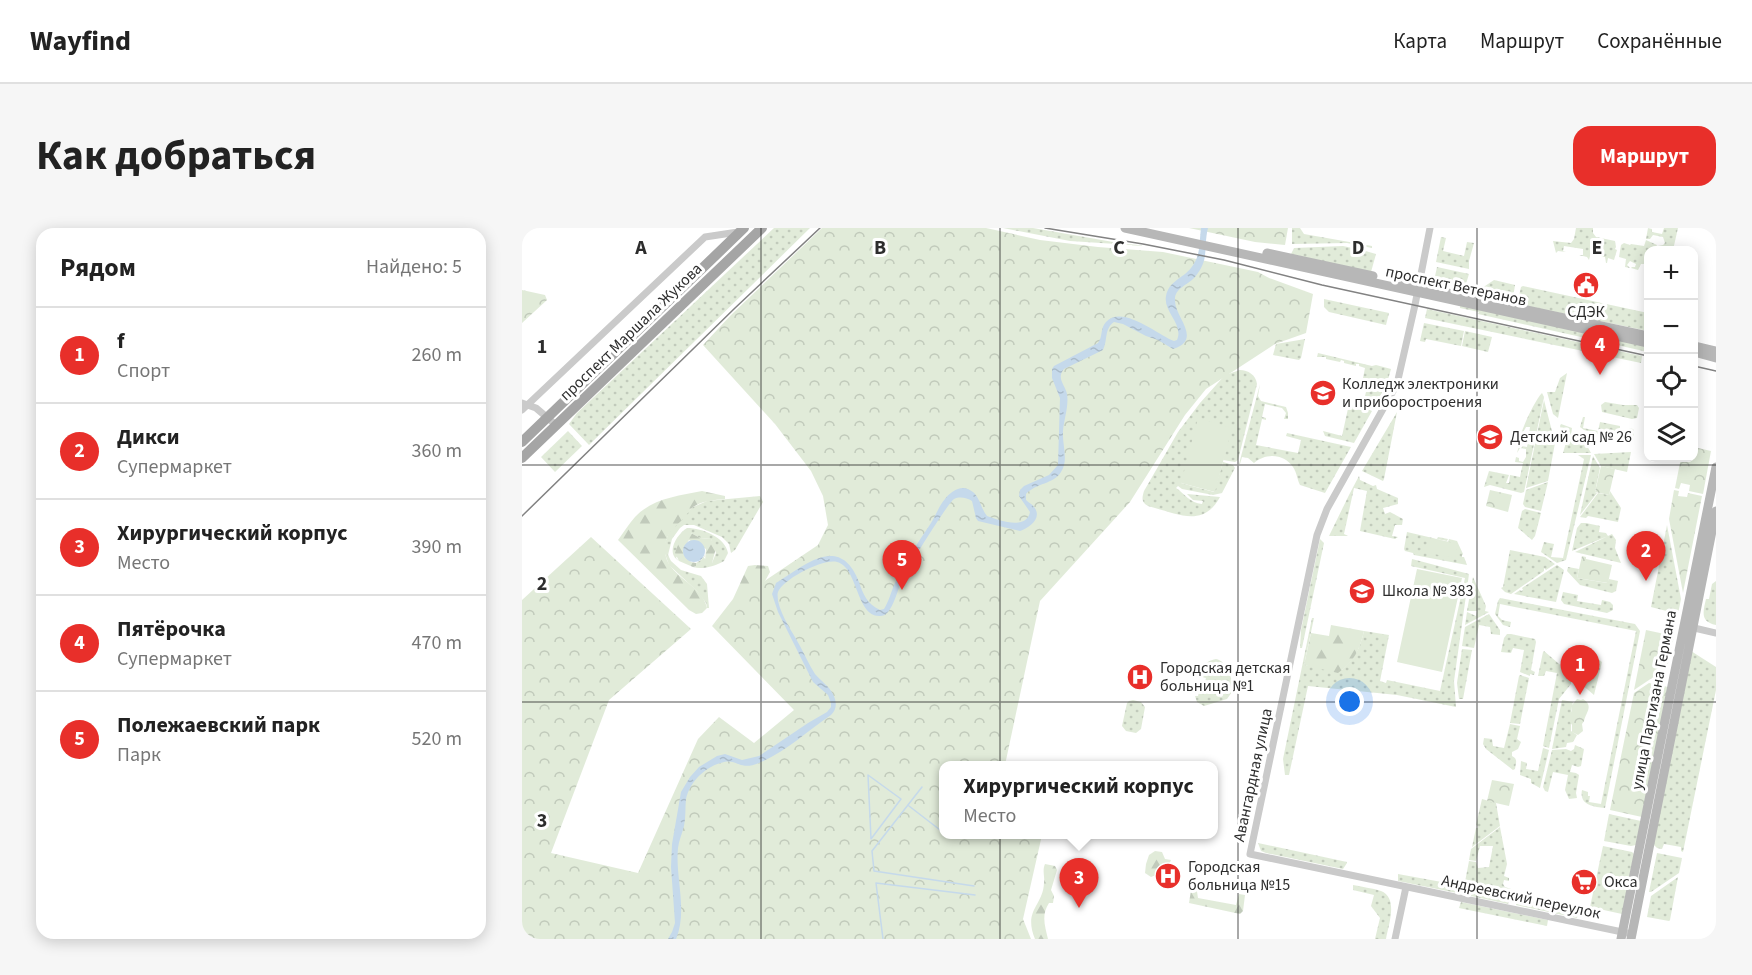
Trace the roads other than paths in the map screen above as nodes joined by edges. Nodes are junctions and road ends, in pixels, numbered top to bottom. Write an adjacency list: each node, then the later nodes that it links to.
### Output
1 (762, 228): 16 (main road, проспект Маршала Жукова)
2 (1125, 228): 6 (main road)
3 (1153, 228): 6 (main road)
4 (1430, 228): 7 (street, Авангардная улица)
5 (742, 230): 14 (street); 16 (main road, проспект Маршала Жукова)
6 (1189, 239): 7 (main road, проспект Ветеранов)
7 (1417, 289): 8 (main road, проспект Ветеранов); 9 (main road, проспект Ветеранов); 23 (street, Авангардная улица)
8 (1644, 335)
9 (1644, 342)
10 (1698, 347): 11 (main road)
11 (1716, 351)
12 (1698, 353): 13 (main road)
13 (1716, 358)
14 (525, 404): 15 (street); 16 (street)
15 (522, 411)
16 (552, 421): 17 (main road, проспект Маршала Жукова); 18 (main road, проспект Маршала Жукова)
17 (522, 442)
18 (522, 458)
19 (1716, 466): 21 (main road, улица Партизана Германа)
20 (1716, 511): 21 (main road, улица Партизана Германа)
21 (1688, 627): 22 (street); 24 (main road, улица Партизана Германа)
22 (1716, 633)
23 (1406, 887): 24 (street, Андреевский переулок); 25 (street)
24 (1627, 936)
25 (1395, 939)

